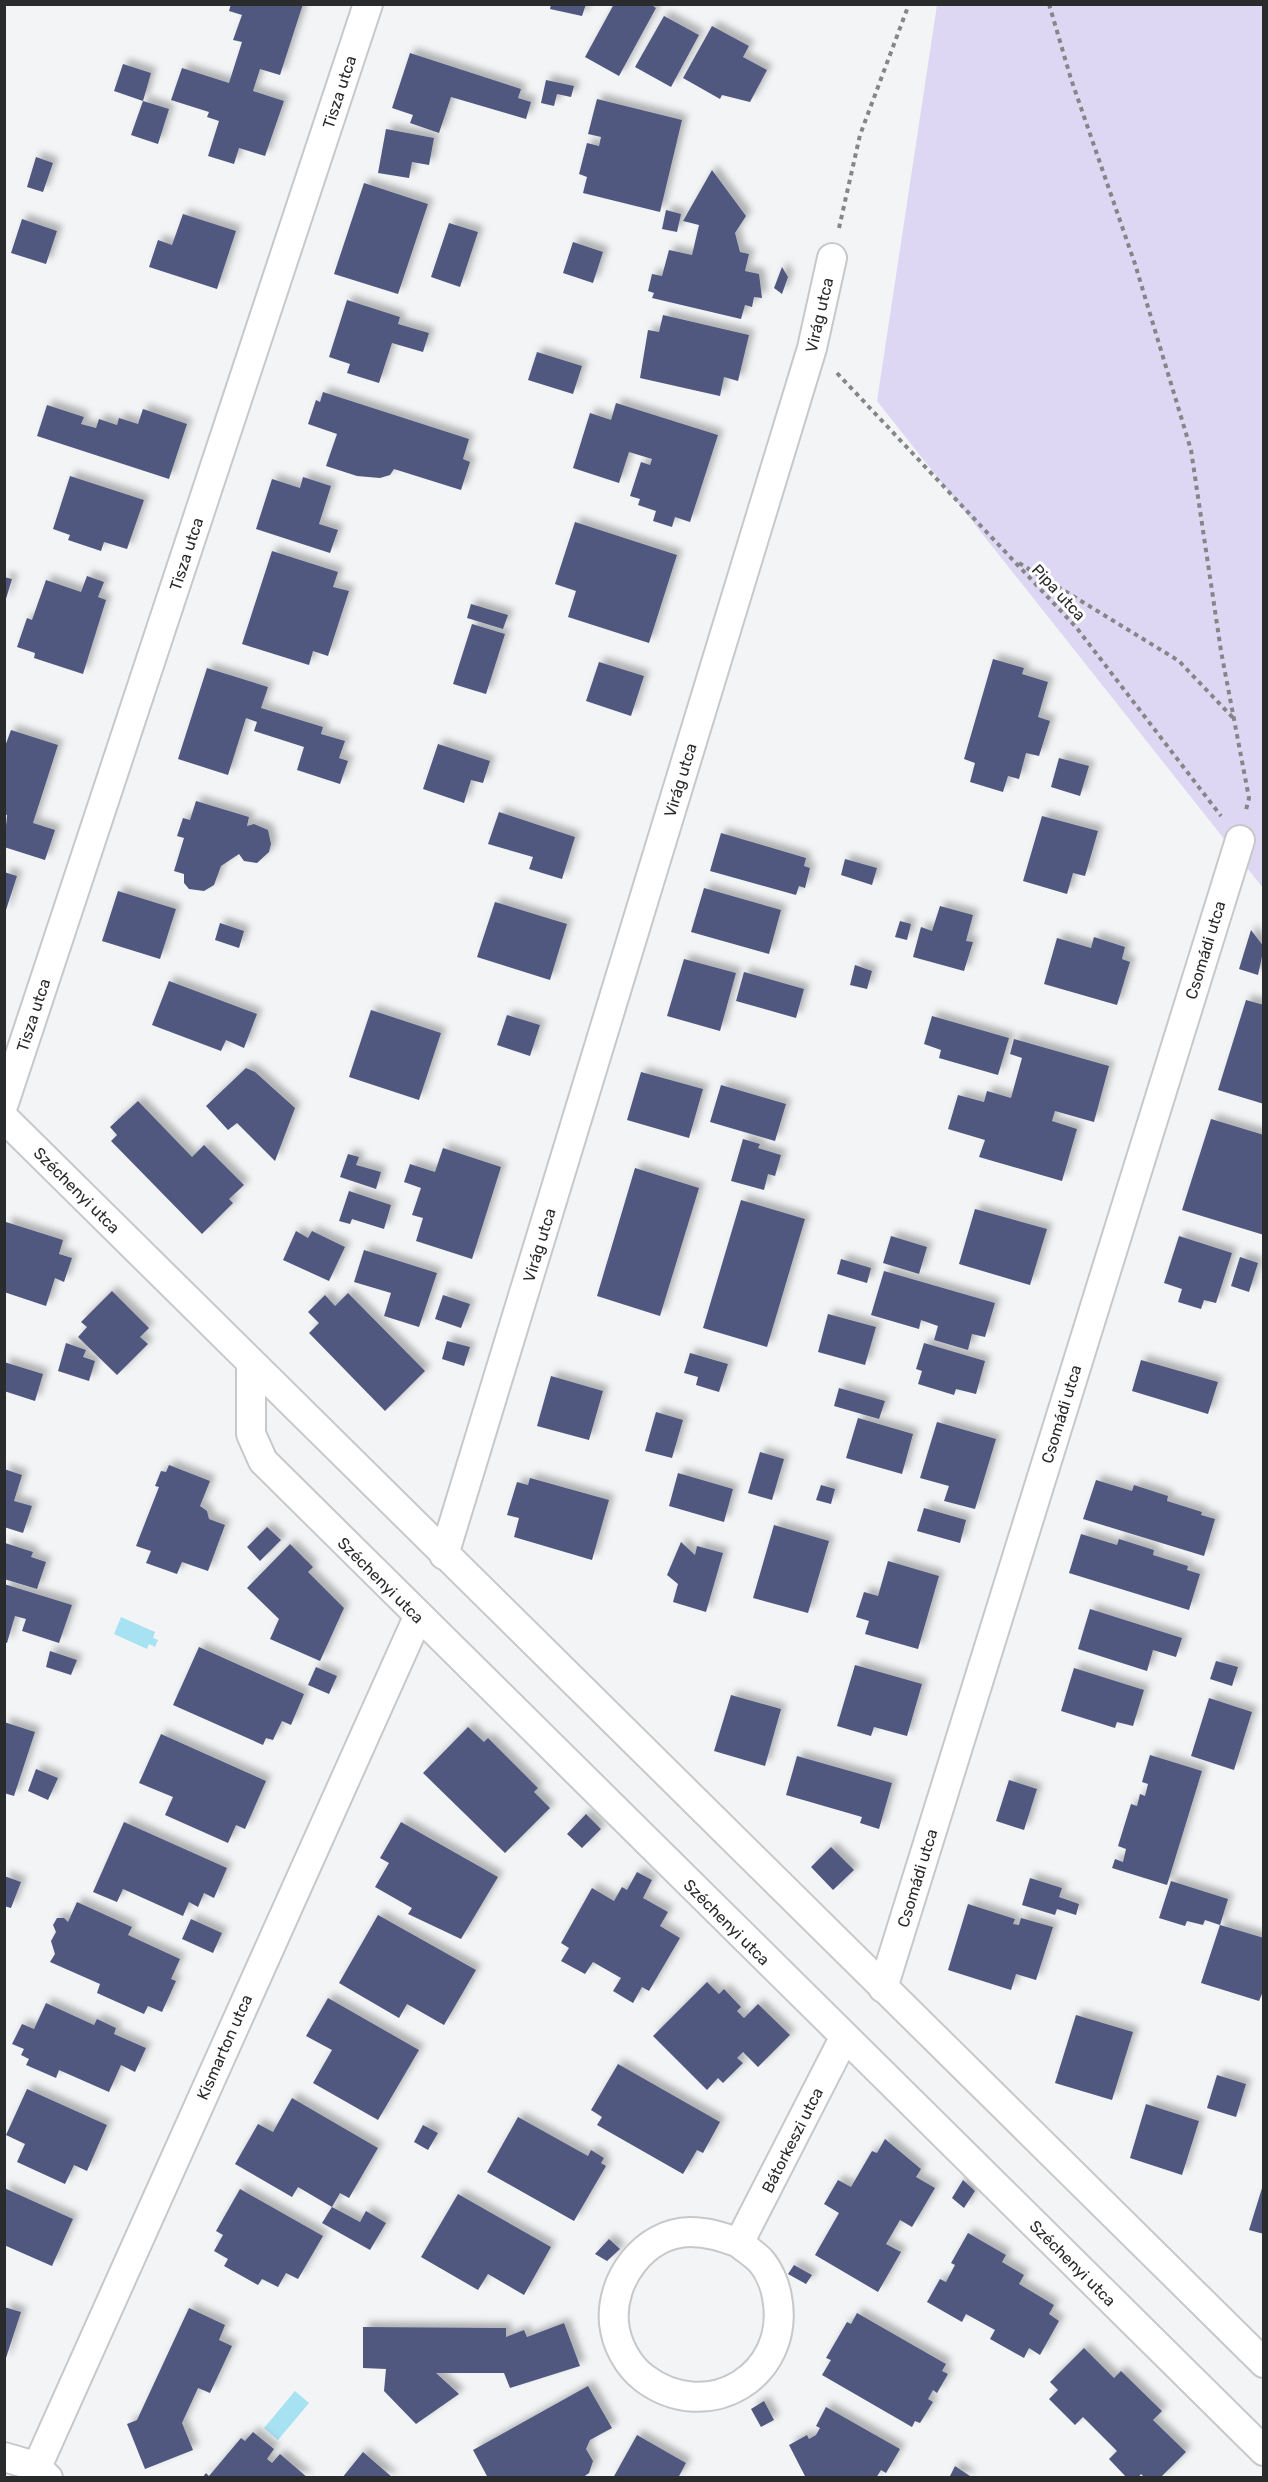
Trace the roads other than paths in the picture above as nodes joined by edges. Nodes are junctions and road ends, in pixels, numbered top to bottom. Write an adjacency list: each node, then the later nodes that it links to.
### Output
1 (368, 4): 4 (street, Tisza utca)
2 (832, 258): 7 (street, Virág utca)
3 (1240, 840): 9 (street, Csomádi utca)
4 (4, 1103)
5 (4, 1118): 6 (street, Széchenyi utca)
6 (251, 1364): 7 (street, Széchenyi utca); 8 (street, Széchenyi utca)
7 (444, 1555): 9 (street, Széchenyi utca)
8 (418, 1617): 10 (street, Széchenyi utca); 15 (street, Kismarton utca)
9 (883, 1988): 12 (street, Széchenyi utca)
10 (844, 2038): 11 (street, Bátorkeszi utca); 13 (street, Széchenyi utca)
11 (739, 2243): 11 (street)
12 (1263, 2363)
13 (1263, 2451)
14 (4, 2457): 15 (street)
15 (38, 2474)

